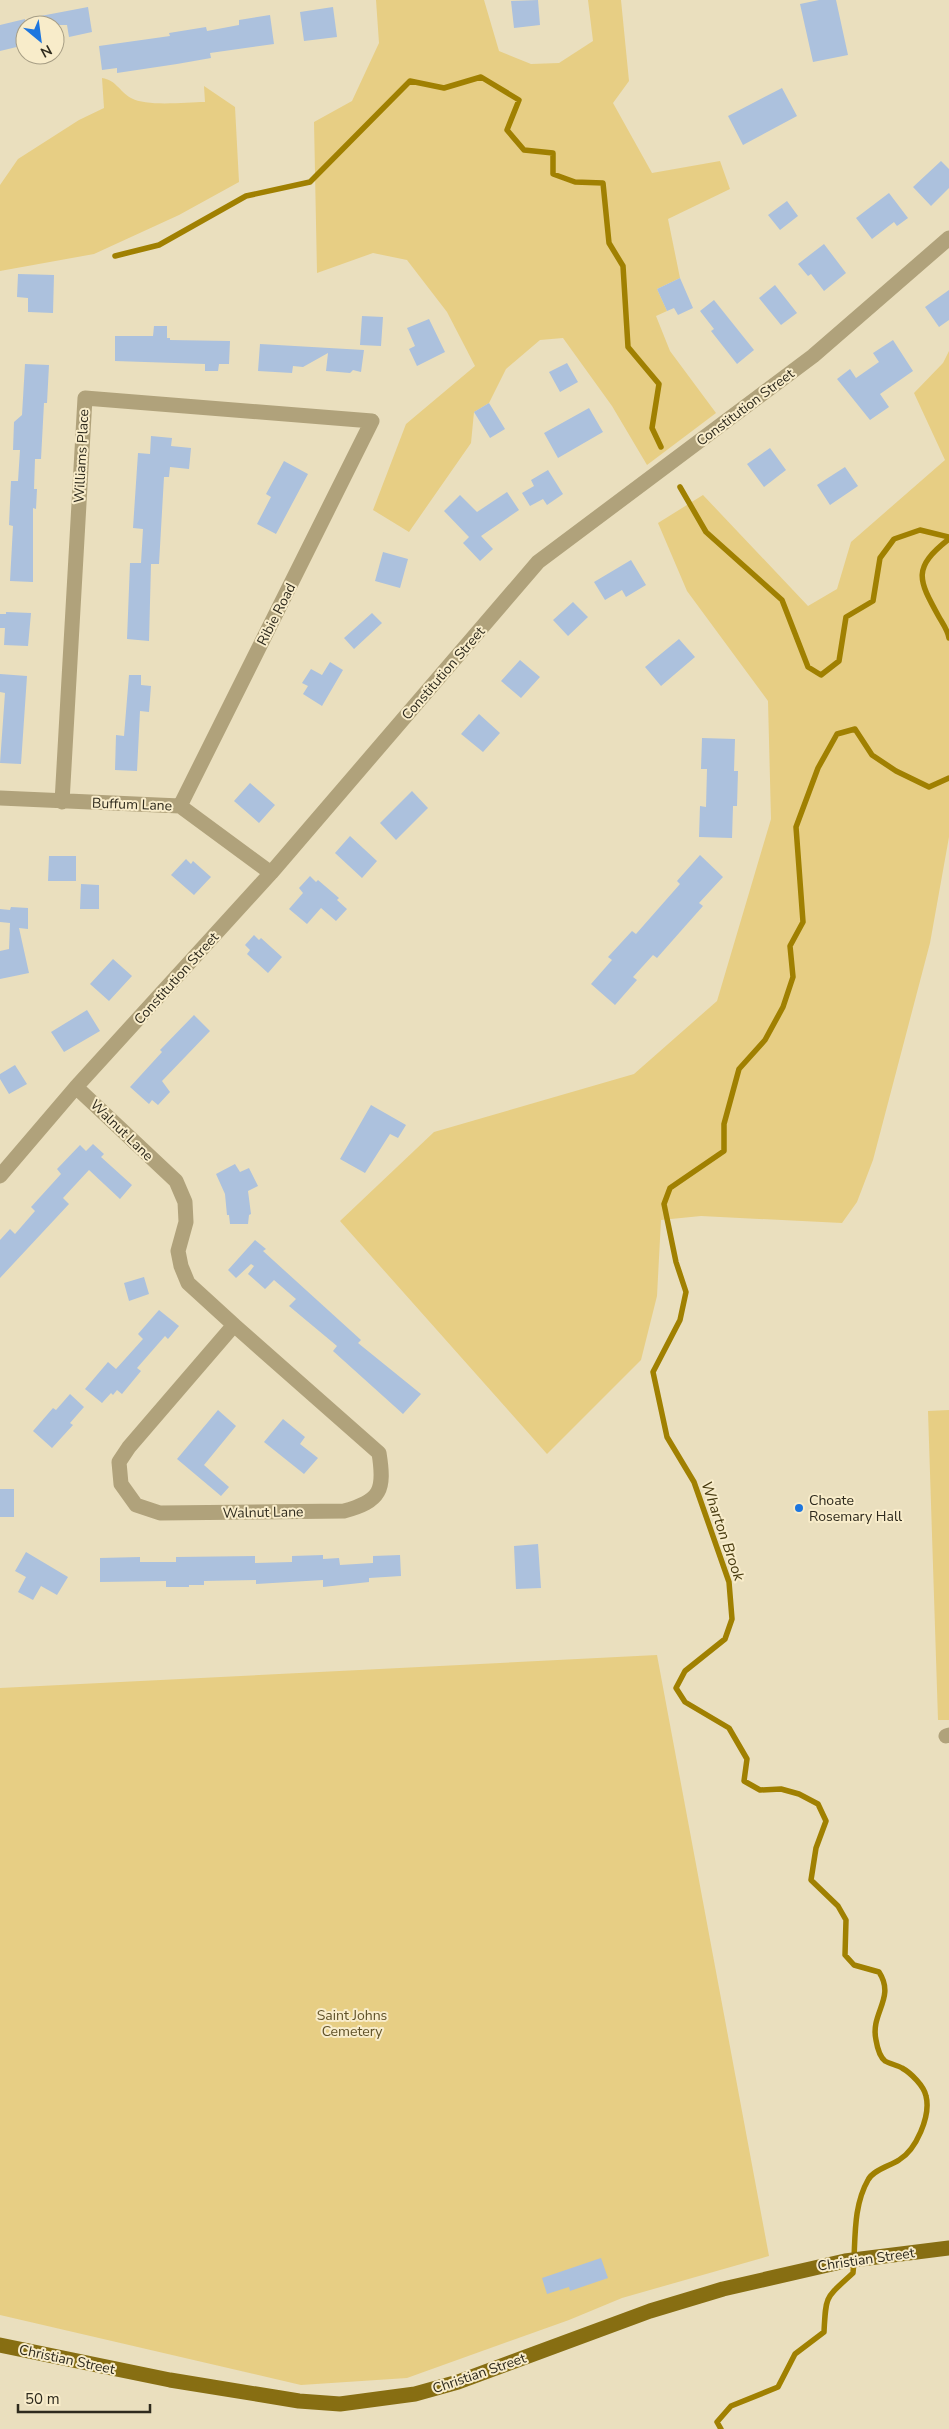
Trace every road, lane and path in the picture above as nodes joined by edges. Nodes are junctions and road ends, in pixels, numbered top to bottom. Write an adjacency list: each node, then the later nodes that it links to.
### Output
1 (949, 238): 6 (street, Constitution Street)
2 (372, 421): 4 (street, Williams Place); 5 (street, Ribie Road)
3 (0, 798): 4 (street, Buffum Lane)
4 (62, 802): 5 (street, Buffum Lane)
5 (180, 806): 6 (street, Buffum Lane)
6 (271, 873): 7 (street, Constitution Street)
7 (76, 1087): 8 (street, Constitution Street); 9 (street, Walnut Lane)
8 (0, 1176)
9 (234, 1325): 9 (street, Walnut Lane)
10 (949, 2248): 11 (main road, Christian Street)
11 (0, 2345)

